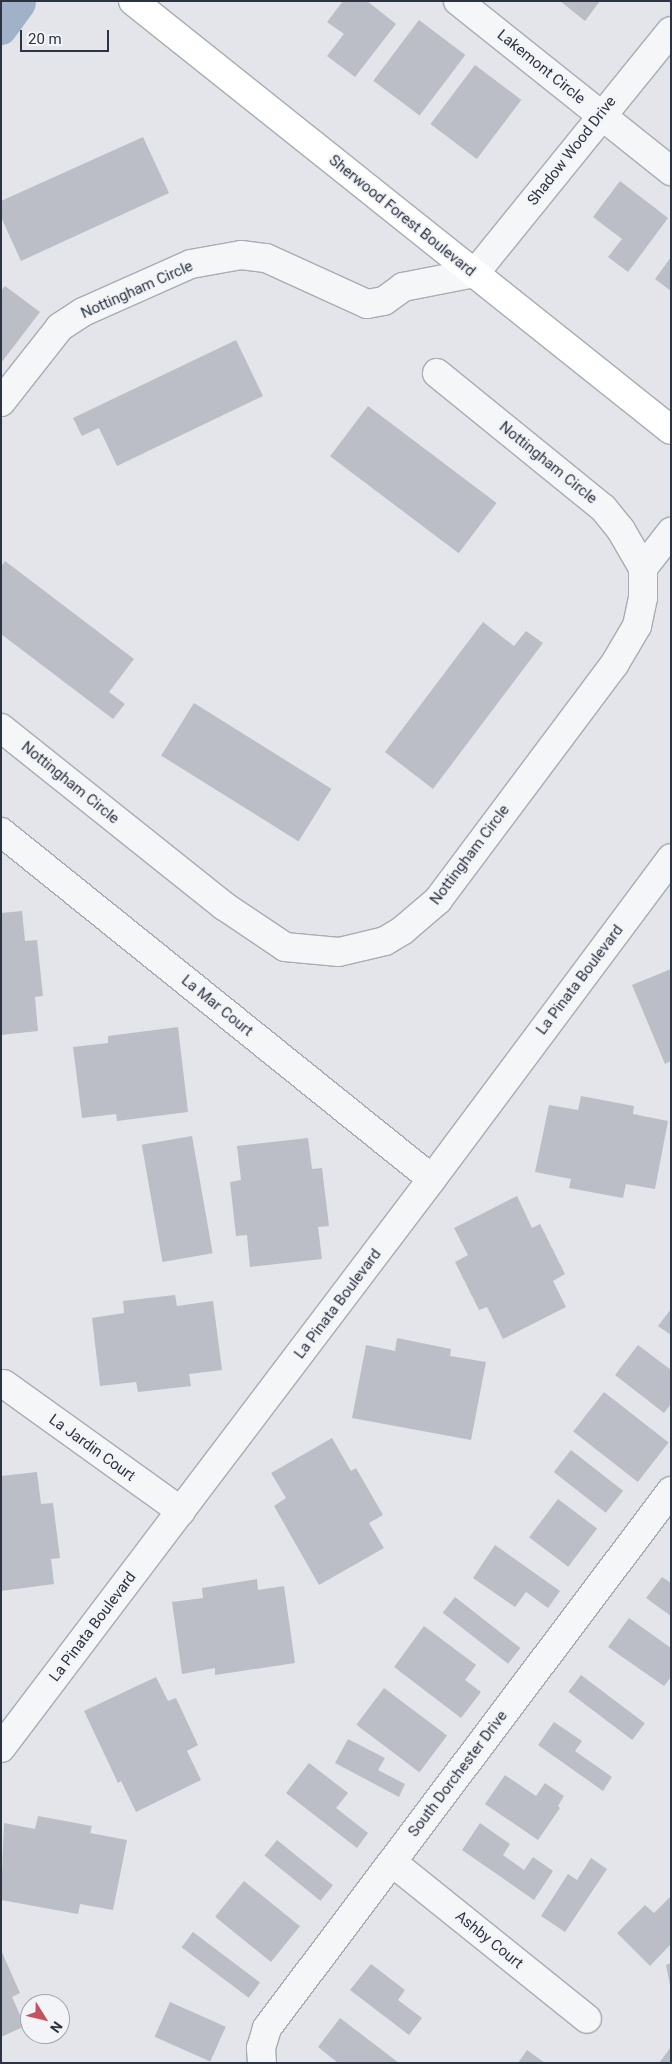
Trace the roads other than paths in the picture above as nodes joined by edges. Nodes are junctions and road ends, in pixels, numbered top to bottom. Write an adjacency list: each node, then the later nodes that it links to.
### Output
1 (133, 1): 6 (street, Sherwood Forest Boulevard)
2 (458, 1): 4 (street, Lakemont Circle)
3 (671, 31): 4 (street, Shadow Wood Drive)
4 (601, 115): 5 (street, Lakemont Circle); 6 (street, Shadow Wood Drive)
5 (671, 171)
6 (475, 273): 8 (street, Nottingham Circle); 9 (street, Sherwood Forest Boulevard)
7 (437, 373): 11 (street, Nottingham Circle)
8 (1, 402)
9 (671, 430)
10 (671, 532): 11 (street)
11 (643, 568): 12 (street, Nottingham Circle)
12 (1, 728)
13 (1, 832): 15 (street, La Mar Court)
14 (671, 858): 15 (street, La Pinata Boulevard)
15 (432, 1179): 18 (street, La Pinata Boulevard)
16 (4, 1384): 18 (street, La Jardin Court)
17 (671, 1491): 20 (street, South Dorchester Drive)
18 (181, 1511): 19 (street, La Pinata Boulevard)
19 (1, 1748)
20 (392, 1862): 21 (street, Ashby Court); 22 (street, South Dorchester Drive)
21 (587, 2018)
22 (262, 2063)

